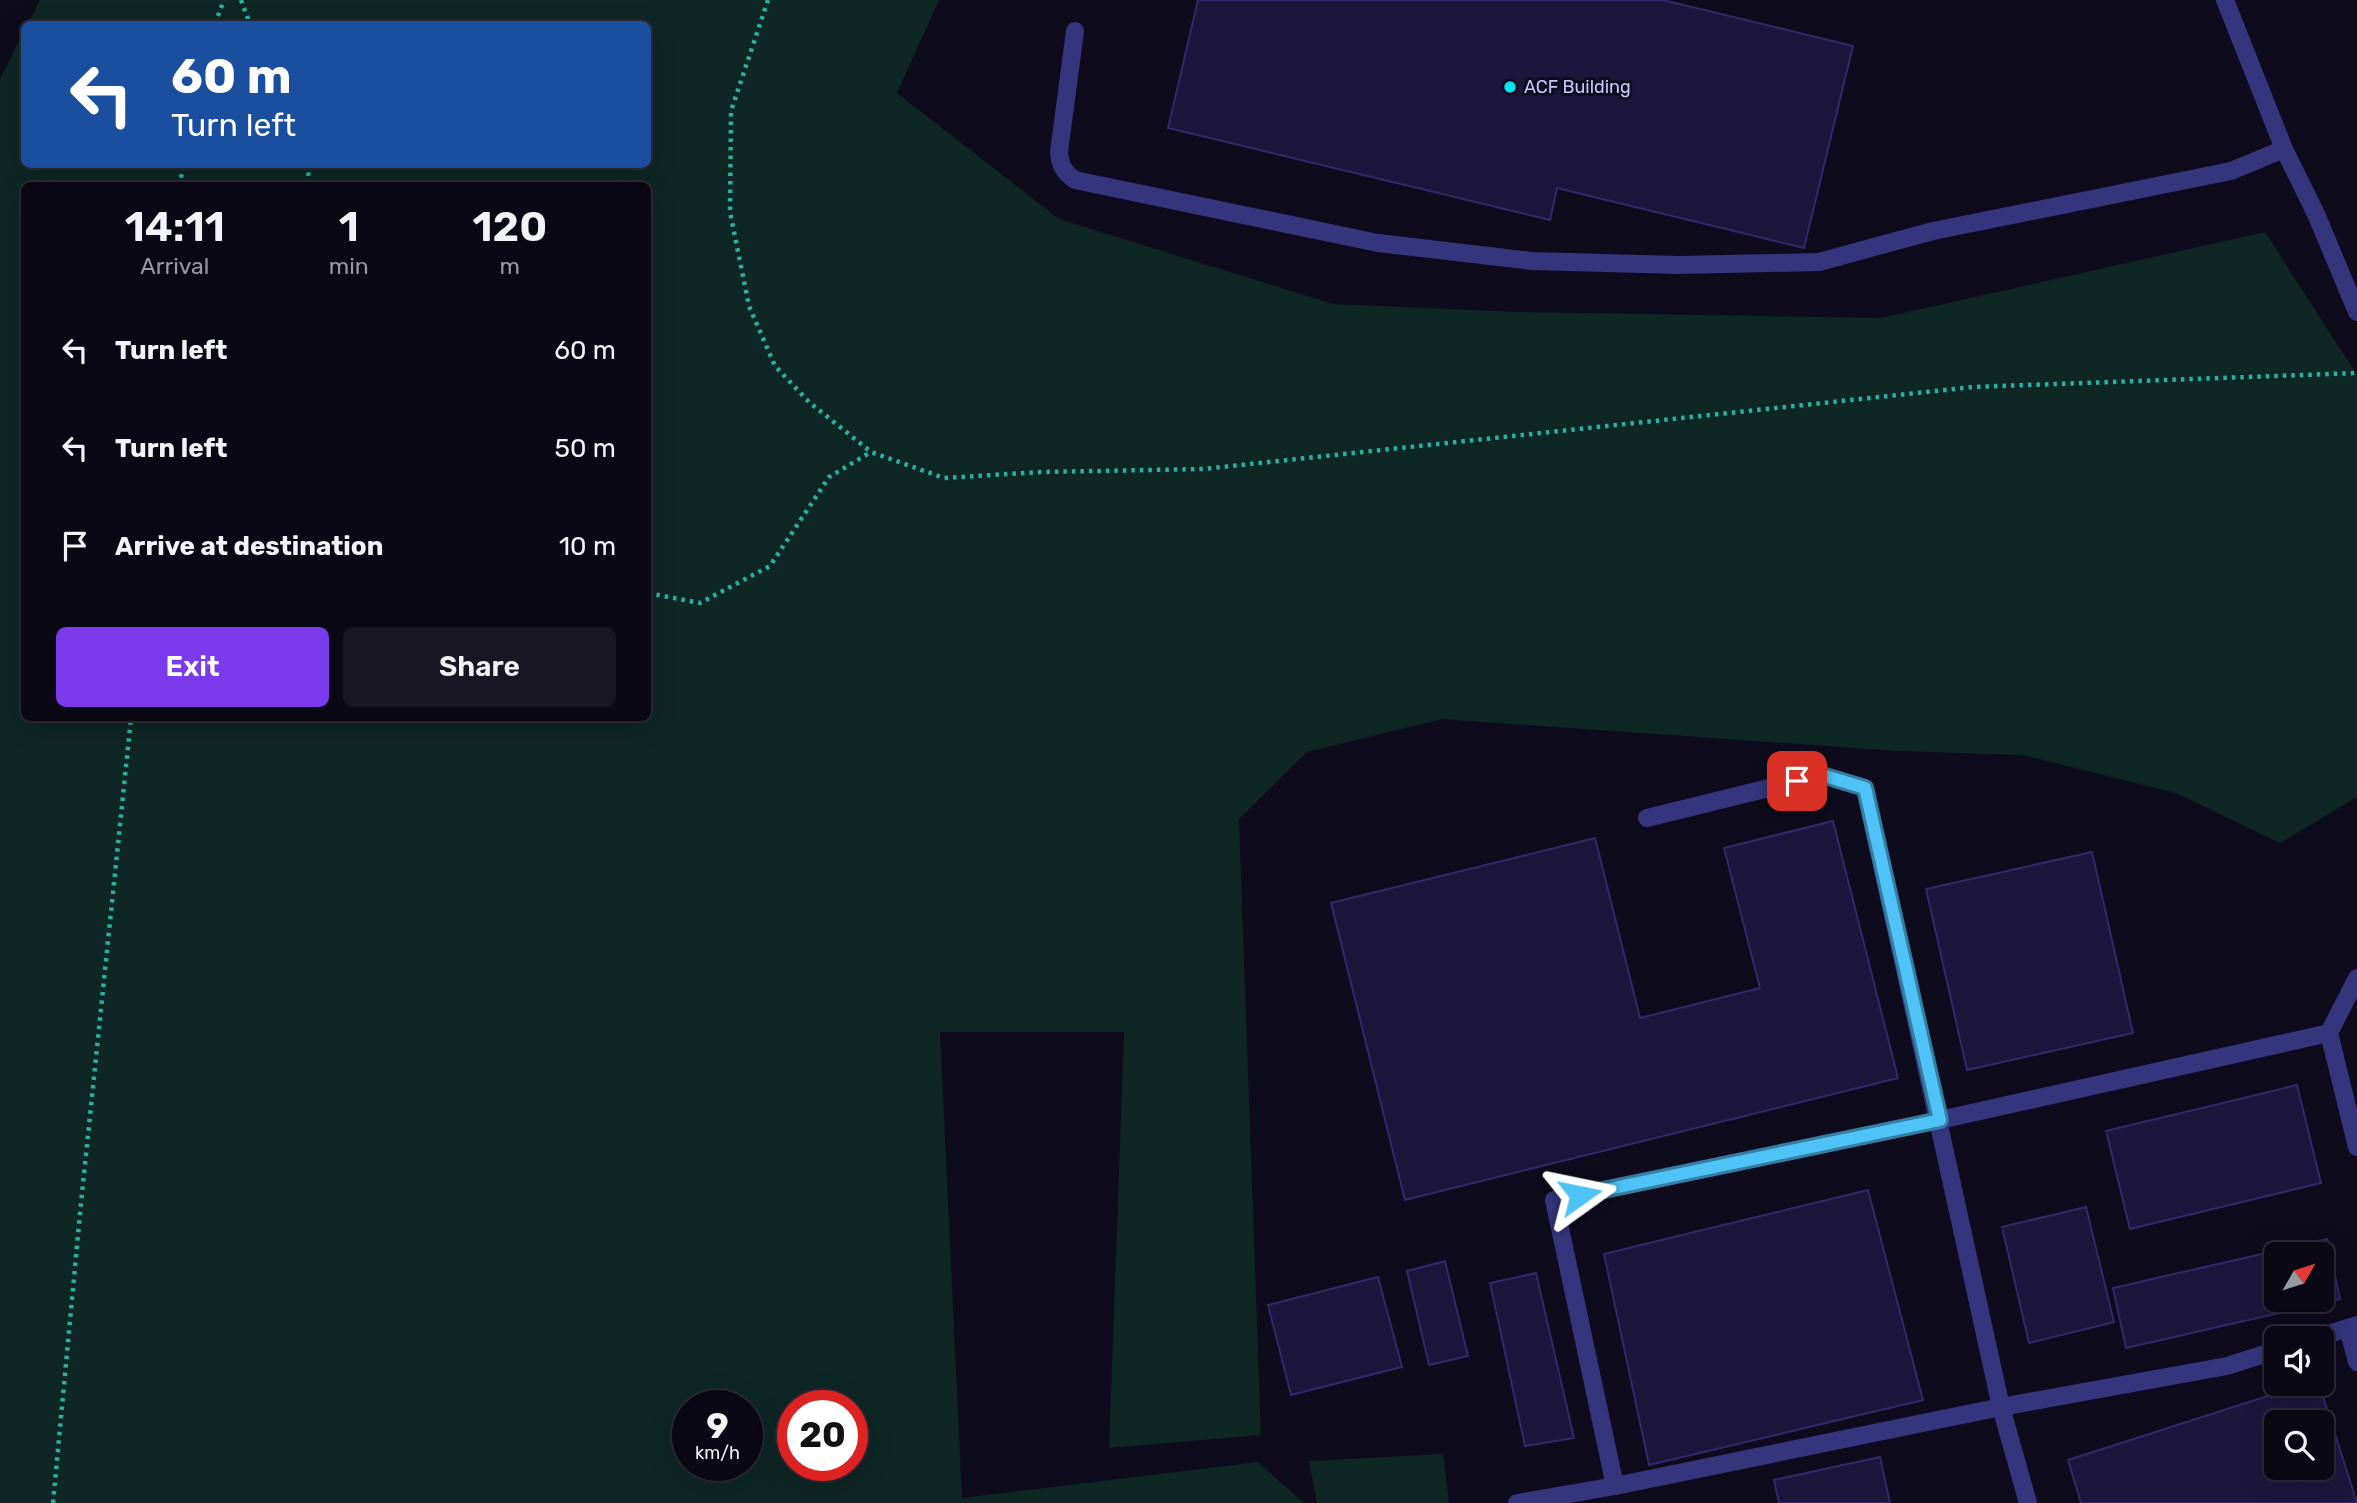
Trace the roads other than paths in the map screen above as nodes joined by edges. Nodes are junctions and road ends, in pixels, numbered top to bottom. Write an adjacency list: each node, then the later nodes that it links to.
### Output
1 (2225, 0): 3 (lane)
2 (1075, 30): 3 (lane)
3 (2284, 149): 4 (lane)
4 (2357, 312)
5 (1647, 818): 8 (lane)
6 (2357, 978): 7 (lane)
7 (2329, 1033): 8 (lane); 9 (lane)
8 (1940, 1120): 14 (lane); 15 (lane)
9 (2357, 1147)
10 (2353, 1326): 11 (lane); 13 (lane)
11 (2334, 1332)
12 (2264, 1354): 14 (lane)
13 (2357, 1362)
14 (2001, 1406): 15 (lane); 17 (lane)
15 (1615, 1486): 16 (lane)
16 (1517, 1503)
17 (2028, 1503)

